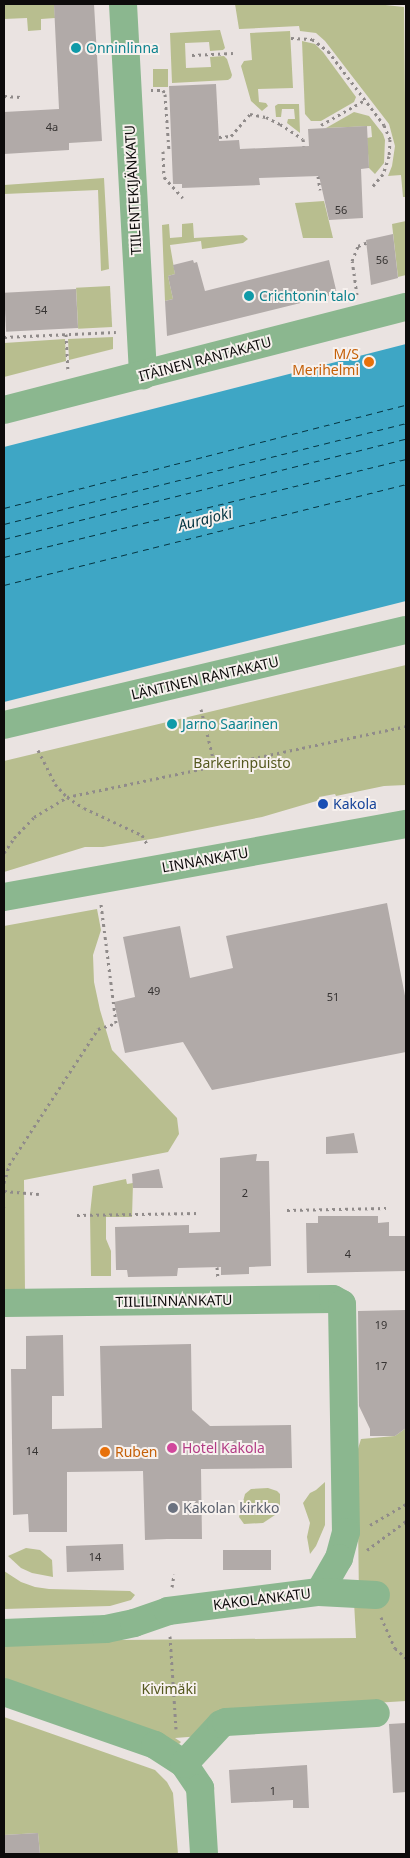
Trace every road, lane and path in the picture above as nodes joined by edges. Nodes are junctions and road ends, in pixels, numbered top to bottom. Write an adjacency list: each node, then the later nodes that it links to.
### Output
1 (123, 4): 27 (street, TIILENTEKIJÄNKATU)
2 (291, 38): 8 (path)
3 (233, 53): 4 (path)
4 (192, 56)
5 (155, 90): 13 (path)
6 (4, 96): 7 (path)
7 (21, 97)
8 (365, 100): 9 (path); 15 (path)
9 (321, 125)
10 (219, 137): 11 (path)
11 (304, 146)
12 (154, 152): 13 (path)
13 (163, 152): 17 (path)
14 (318, 176): 16 (path)
15 (372, 187)
16 (320, 190)
17 (183, 198)
18 (366, 243): 19 (path)
19 (357, 295)
20 (406, 306): 27 (street, ITÄINEN RANTAKATU)
21 (42, 330): 24 (path)
22 (116, 332): 23 (path)
23 (66, 334): 24 (path); 26 (path)
24 (42, 335): 25 (path)
25 (4, 337)
26 (68, 369)
27 (143, 376): 28 (street, ITÄINEN RANTAKATU)
28 (4, 410)
29 (406, 630): 31 (street, LÄNTINEN RANTAKATU)
30 (201, 709): 34 (path)
31 (4, 725)
32 (406, 726): 34 (path)
33 (38, 750): 35 (path)
34 (215, 766): 35 (path)
35 (67, 797): 37 (path); 38 (path)
36 (406, 824): 39 (street, LINNANKATU)
37 (146, 844)
38 (4, 854)
39 (4, 898)
40 (101, 903): 41 (path)
41 (4, 1183)
42 (4, 1191): 43 (path)
43 (39, 1194)
44 (386, 1208): 45 (path)
45 (287, 1210)
46 (199, 1213): 47 (path)
47 (77, 1215)
48 (218, 1267): 49 (path)
49 (218, 1281)
50 (4, 1303): 51 (street, TIILILINNANKATU)
51 (342, 1304): 55 (street, KAKOLANKATU)
52 (406, 1504): 54 (path)
53 (406, 1521): 55 (path)
54 (364, 1529)
55 (338, 1558): 56 (street, KAKOLANKATU)
56 (319, 1592): 57 (street); 58 (street, KAKOLANKATU)
57 (376, 1595): 60 (path)
58 (4, 1633)
59 (170, 1640): 63 (path)
60 (406, 1658)
61 (4, 1692): 64 (street)
62 (376, 1713): 64 (street)
63 (176, 1734)
64 (184, 1764): 65 (street)
65 (204, 1854)

